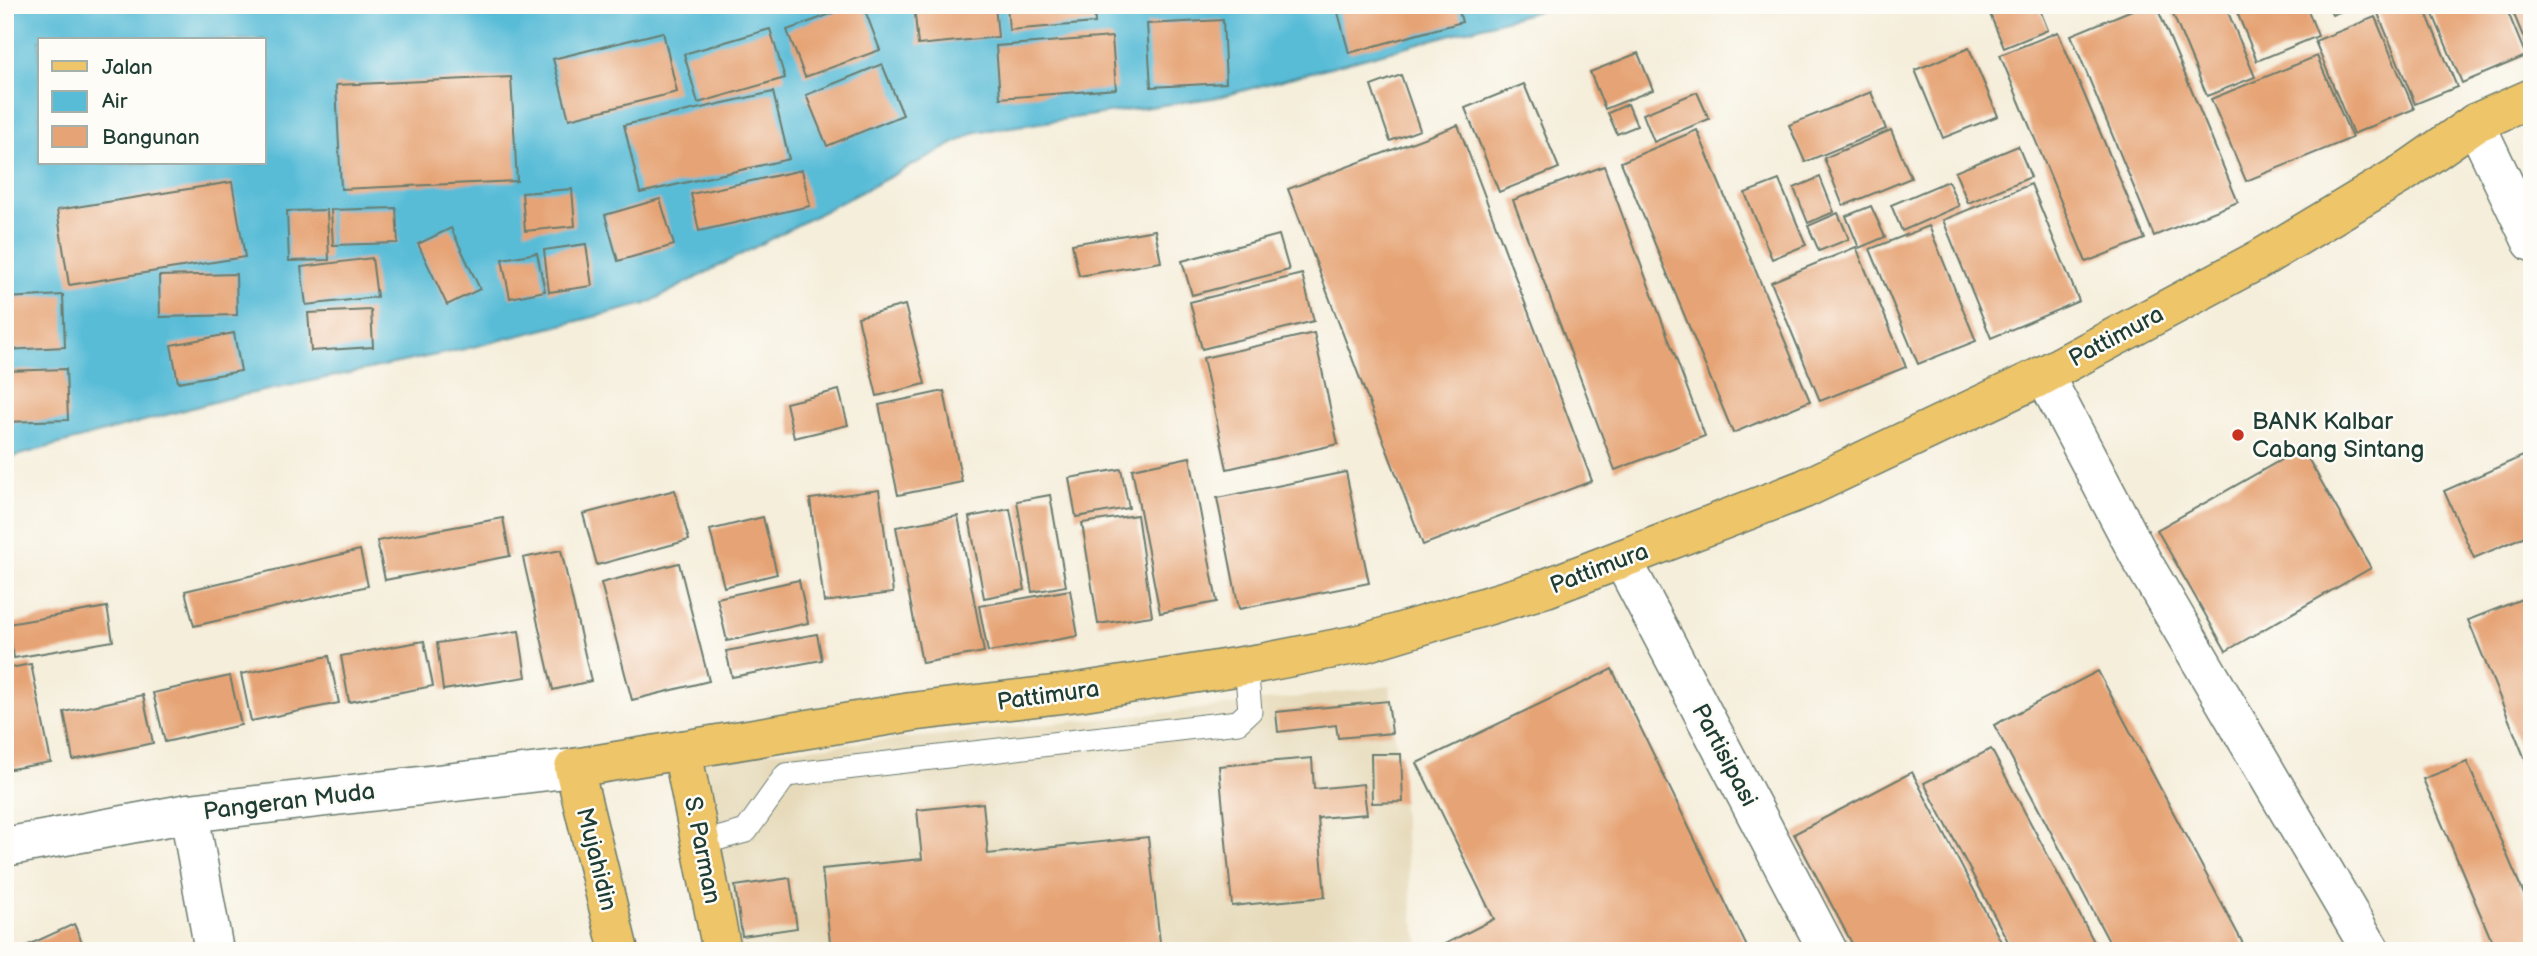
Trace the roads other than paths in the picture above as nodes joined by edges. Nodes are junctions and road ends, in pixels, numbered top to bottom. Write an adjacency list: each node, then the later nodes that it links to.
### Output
1 (2532, 98): 2 (main road, Pattimura)
2 (2475, 123): 3 (street); 4 (main road, Pattimura)
3 (2532, 242)
4 (2044, 375): 5 (main road, Pattimura); 16 (street)
5 (1622, 559): 6 (main road, Pattimura); 15 (street, Partisipasi)
6 (1246, 664): 7 (main road, Pattimura); 10 (lane)
7 (682, 750): 8 (main road, Pattimura); 10 (main road, S. Parman)
8 (574, 768): 9 (street, Pangeran Muda); 13 (main road, Mujahidin)
9 (189, 813): 11 (street, Pangeran Muda); 12 (street)
10 (702, 843): 14 (main road, S. Parman)
11 (5, 846)
12 (214, 951)
13 (619, 951)
14 (722, 951)
15 (1828, 951)
16 (2371, 951)

